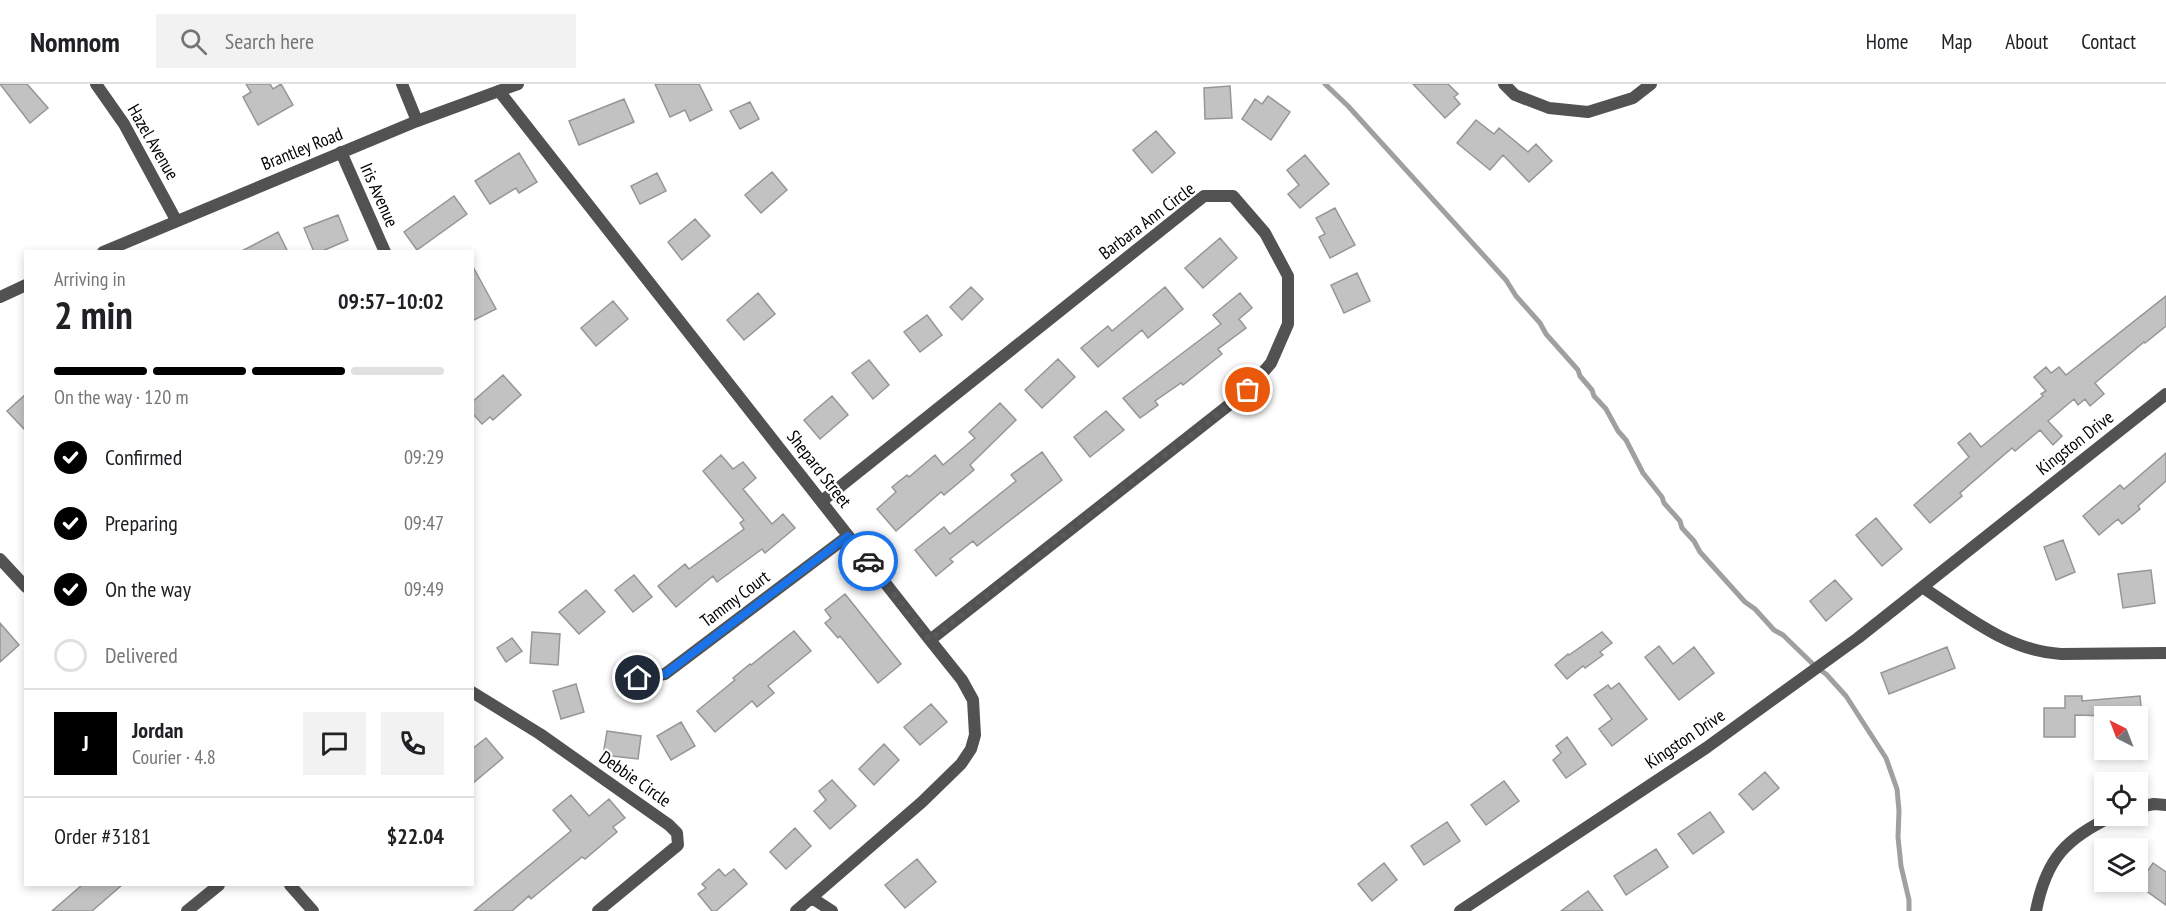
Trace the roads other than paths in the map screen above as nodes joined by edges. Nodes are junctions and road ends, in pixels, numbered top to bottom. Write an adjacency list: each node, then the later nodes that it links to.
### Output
1 (96, 84): 9 (street, Hazel Avenue)
2 (402, 84): 7 (street)
3 (518, 84): 6 (street, Brantley Road)
4 (1504, 84): 5 (street)
5 (1651, 84)
6 (499, 91): 7 (street, Brantley Road); 15 (street, Shepard Street)
7 (417, 121): 8 (street, Brantley Road)
8 (341, 152): 9 (street, Brantley Road); 11 (street, Iris Avenue)
9 (176, 220): 10 (street, Brantley Road)
10 (108, 250)
11 (384, 250)
12 (24, 286): 13 (street)
13 (0, 297)
14 (2166, 394): 19 (street, Kingston Drive)
15 (822, 501): 16 (street, Shepard Street); 20 (street, Barbara Ann Circle)
16 (848, 536): 20 (street, Shepard Street); 22 (street, Tammy Court)
17 (0, 559): 18 (street)
18 (24, 585)
19 (1922, 587): 21 (street); 35 (street, Kingston Drive)
20 (930, 640): 29 (street, Shepard Street)
21 (2166, 653)
22 (638, 678)
23 (474, 693): 32 (street, Debbie Circle)
24 (2148, 805): 25 (street)
25 (2166, 805)
26 (2094, 825): 36 (street)
27 (218, 886): 30 (street)
28 (291, 886): 31 (street)
29 (812, 898): 33 (street, Shepard Street); 34 (street)
30 (187, 911)
31 (313, 911)
32 (598, 911)
33 (796, 911)
34 (832, 911)
35 (1460, 911)
36 (2036, 911)

